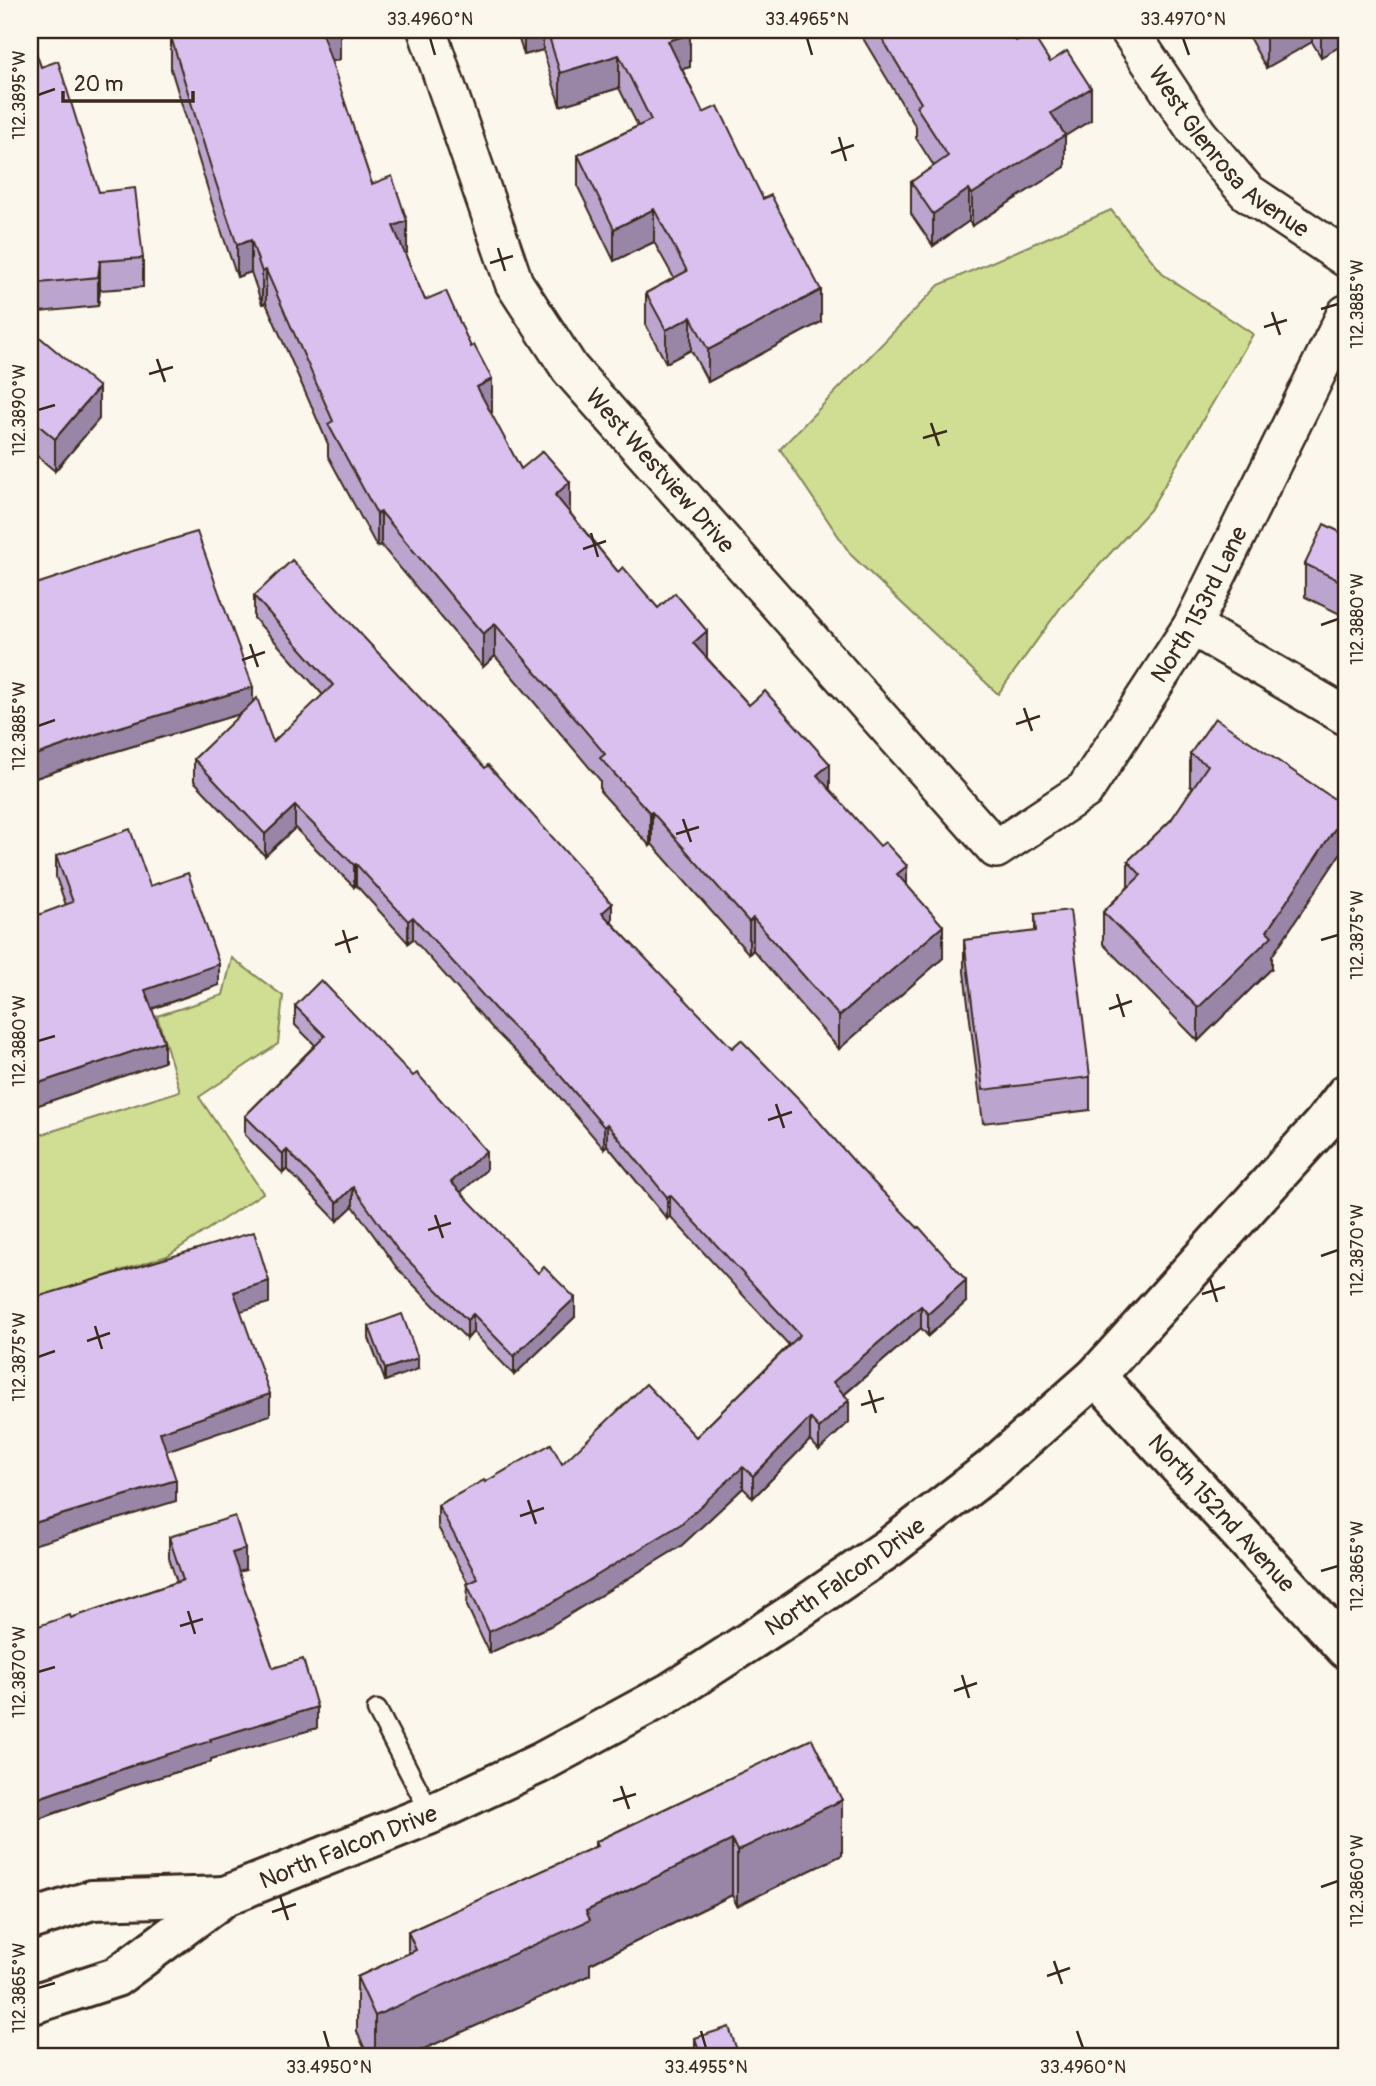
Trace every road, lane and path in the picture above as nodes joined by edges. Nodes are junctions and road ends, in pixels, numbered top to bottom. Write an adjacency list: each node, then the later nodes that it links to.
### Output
1 (427, 30): 7 (street, West Westview Drive)
2 (1129, 30): 3 (street, West Glenrosa Avenue)
3 (1346, 258)
4 (1346, 314): 5 (street, North 153rd Lane)
5 (1192, 626): 6 (street); 7 (street, North 153rd Lane)
6 (1346, 716)
7 (996, 849)
8 (1346, 1094): 9 (street, North Falcon Drive)
9 (1096, 1376): 10 (street, North 152nd Avenue); 12 (street, North Falcon Drive)
10 (1346, 1649)
11 (377, 1710): 12 (lane)
12 (431, 1814): 13 (street, North Falcon Drive)
13 (225, 1896): 14 (street, North Falcon Drive); 15 (street, North Falcon Drive)
14 (30, 1920)
15 (30, 2005)

